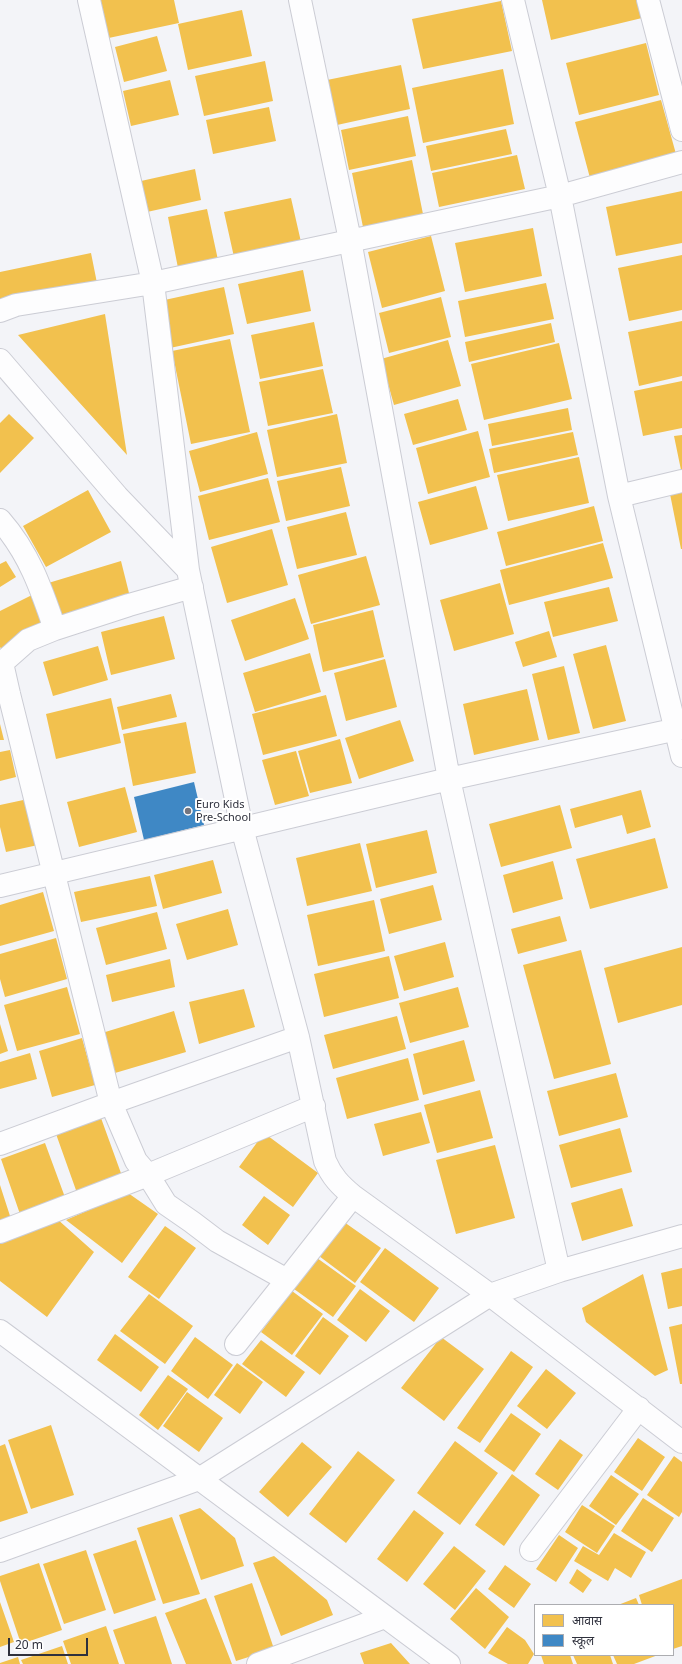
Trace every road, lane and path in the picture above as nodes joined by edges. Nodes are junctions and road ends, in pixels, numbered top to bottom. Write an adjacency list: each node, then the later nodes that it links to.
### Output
1 (89, 0): 9 (street)
2 (300, 0): 8 (street)
3 (514, 0): 7 (street)
4 (648, 0): 5 (street)
5 (682, 130)
6 (682, 162): 7 (street)
7 (560, 196): 8 (street); 13 (street)
8 (350, 240): 9 (street); 20 (street)
9 (152, 283): 10 (street); 15 (street)
10 (0, 311)
11 (0, 360): 15 (street)
12 (682, 481): 13 (street)
13 (619, 496): 18 (street)
14 (0, 520): 16 (street)
15 (190, 578): 16 (street); 21 (street)
16 (55, 629): 17 (street)
17 (1, 661): 22 (street)
18 (679, 729): 19 (street); 20 (street)
19 (682, 756)
20 (449, 779): 21 (street); 32 (street)
21 (242, 828): 22 (street); 24 (street)
22 (54, 872): 23 (street); 25 (street)
23 (0, 886)
24 (298, 1037): 25 (street); 26 (street)
25 (111, 1103): 27 (street); 28 (street)
26 (314, 1106): 28 (street); 29 (street)
27 (0, 1144)
28 (148, 1176): 30 (street); 33 (street)
29 (353, 1196): 33 (street); 34 (street)
30 (0, 1232)
31 (682, 1236): 32 (street)
32 (559, 1271): 34 (street)
33 (287, 1280): 36 (street)
34 (490, 1294): 37 (street); 39 (street)
35 (4, 1339): 39 (street)
36 (236, 1344)
37 (639, 1408): 38 (street); 41 (street)
38 (682, 1442)
39 (199, 1479): 40 (street); 42 (street)
40 (0, 1550)
41 (531, 1550)
42 (385, 1616): 43 (street); 44 (street)
43 (258, 1664)
44 (449, 1664)

